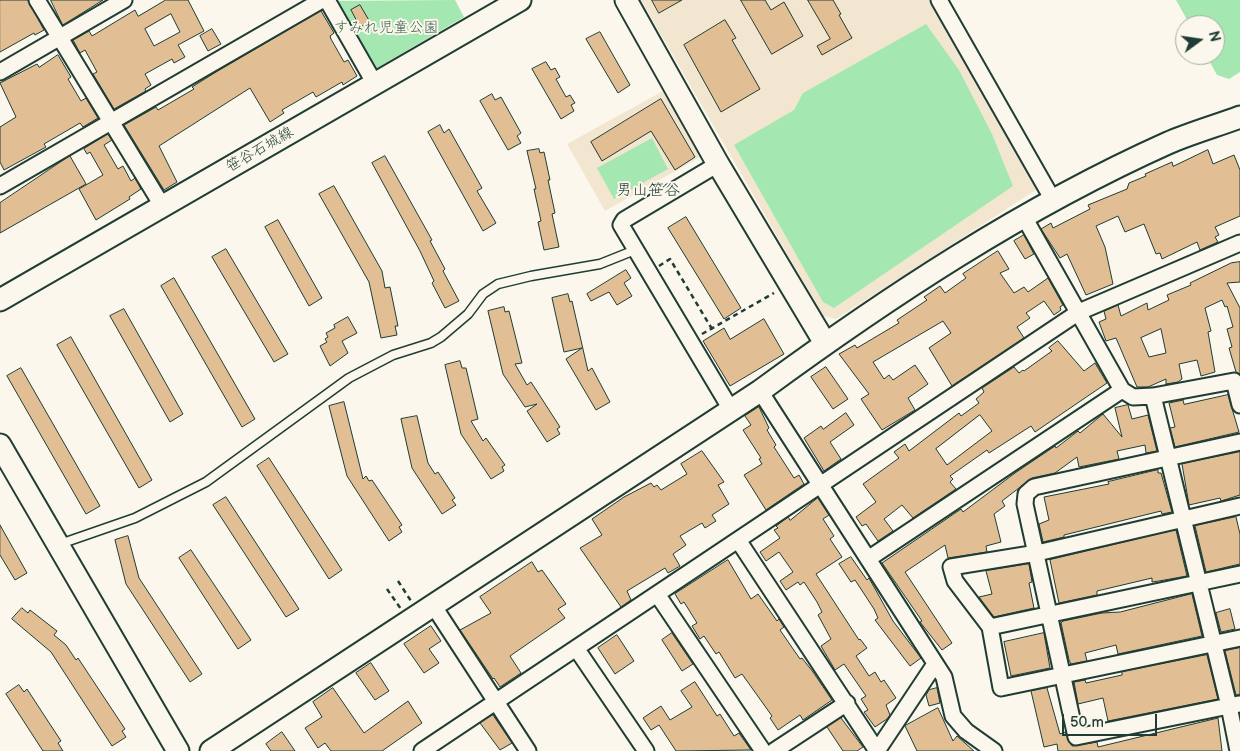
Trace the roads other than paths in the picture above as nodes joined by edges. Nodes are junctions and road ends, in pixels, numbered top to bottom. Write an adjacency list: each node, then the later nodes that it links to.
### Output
1 (37, 0): 8 (street)
2 (124, 0): 8 (street)
3 (322, 0): 12 (street)
4 (327, 0): 10 (street)
5 (520, 0): 10 (street, 笹谷石城線)
6 (626, 0): 13 (street)
7 (939, 0): 15 (street)
8 (60, 37): 9 (street); 12 (street)
9 (0, 72)
10 (375, 84): 16 (street, 笹谷石城線)
11 (1240, 117): 15 (street)
12 (110, 122): 14 (street); 16 (street)
13 (718, 164): 19 (street); 22 (street)
14 (0, 186)
15 (1053, 200): 17 (street)
16 (163, 207): 20 (street, 笹谷石城線)
17 (1024, 217): 21 (street); 22 (street)
18 (1240, 243): 21 (street)
19 (635, 250): 28 (street); 36 (lane)
20 (0, 300)
21 (1079, 312): 24 (street); 32 (street)
22 (825, 343): 25 (street)
23 (1237, 380): 26 (street); 27 (street)
24 (1122, 390): 26 (street); 38 (street)
25 (760, 391): 28 (street); 32 (street)
26 (1153, 396): 31 (street)
27 (1240, 405)
28 (730, 408): 42 (street)
29 (1240, 442): 31 (street)
30 (0, 446): 36 (street)
31 (1168, 456): 34 (street); 37 (street)
32 (820, 485): 35 (street); 38 (street)
33 (1240, 506): 34 (street)
34 (1184, 519): 37 (street); 40 (street)
35 (738, 540): 41 (street); 51 (street)
36 (58, 545): 55 (street)
37 (1037, 553): 43 (street); 44 (street)
38 (868, 559): 48 (street)
39 (1240, 574): 40 (street)
40 (1199, 583): 43 (street); 46 (street)
41 (658, 594): 47 (street); 59 (street)
42 (424, 606): 50 (street); 56 (street)
43 (1050, 616): 44 (street); 49 (street)
44 (990, 627): 49 (street)
45 (1240, 638): 46 (street)
46 (1214, 644): 49 (street); 52 (street)
47 (576, 648): 50 (street); 54 (street)
48 (935, 664): 61 (street); 62 (street)
49 (1064, 676): 53 (street)
50 (494, 702): 57 (street); 58 (street)
51 (847, 703): 60 (street); 61 (street)
52 (1234, 705): 53 (street); 63 (street)
53 (1078, 744)
54 (641, 749)
55 (178, 751)
56 (211, 751)
57 (422, 751)
58 (528, 751)
59 (763, 751)
60 (774, 751)
61 (877, 751)
62 (994, 751)
63 (1238, 751)

